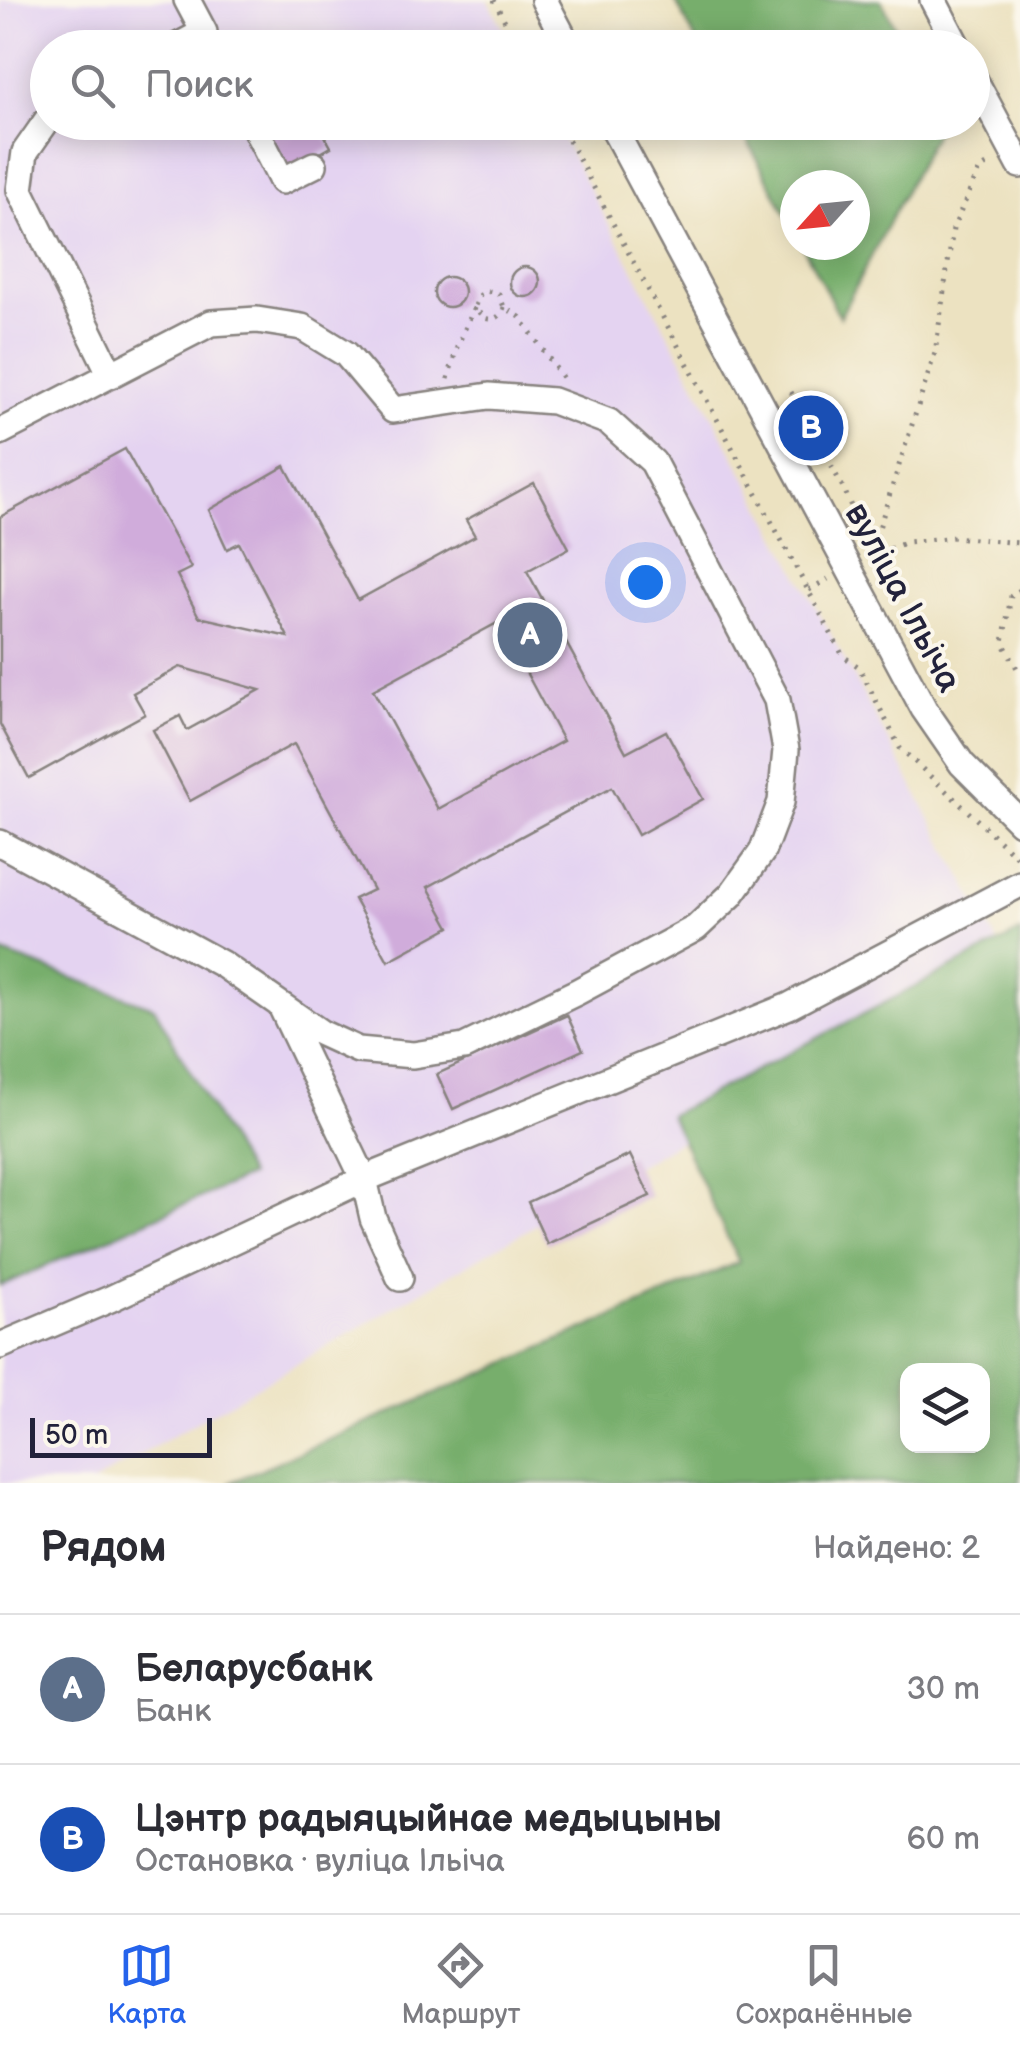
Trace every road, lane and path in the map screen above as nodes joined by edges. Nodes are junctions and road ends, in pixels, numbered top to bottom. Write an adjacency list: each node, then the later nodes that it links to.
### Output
1 (187, 0): 5 (street)
2 (494, 0): 6 (path)
3 (544, 0): 7 (street)
4 (934, 0): 8 (street)
5 (203, 30)
6 (510, 30)
7 (560, 30)
8 (949, 30)
9 (990, 108): 14 (street)
10 (34, 140): 18 (street)
11 (261, 140): 15 (street)
12 (569, 140): 26 (path)
13 (620, 140): 29 (street, вуліца Ільіча)
14 (1016, 158): 24 (path)
15 (314, 165)
16 (475, 306): 17 (path); 17 (path); 20 (path)
17 (504, 307): 21 (path)
18 (111, 375): 20 (street); 22 (street)
19 (791, 392): 24 (path)
20 (440, 406): 21 (street)
21 (586, 413): 33 (street)
22 (0, 432)
23 (1020, 543): 24 (path)
24 (870, 556)
25 (832, 577): 26 (path)
26 (809, 590): 31 (path)
27 (1020, 590): 28 (path)
28 (1020, 674)
29 (1020, 822)
30 (0, 843): 33 (street)
31 (1020, 860)
32 (1020, 884): 34 (street)
33 (282, 1007): 34 (street)
34 (364, 1179): 35 (street); 36 (street)
35 (400, 1278)
36 (0, 1346)

